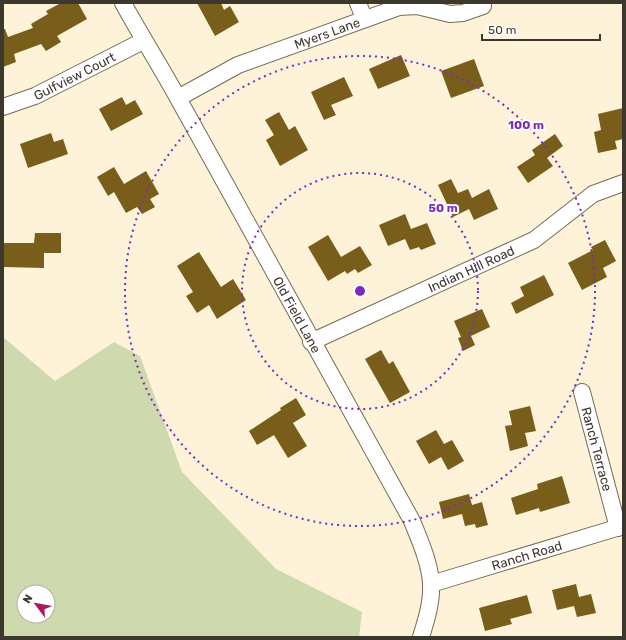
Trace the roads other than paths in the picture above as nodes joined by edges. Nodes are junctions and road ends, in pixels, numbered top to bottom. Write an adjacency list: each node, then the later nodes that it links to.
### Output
1 (123, 3): 5 (street, Old Field Lane)
2 (358, 3): 4 (street)
3 (483, 6): 4 (street, Myers Lane)
4 (364, 18): 6 (street, Myers Lane)
5 (143, 41): 6 (street, Old Field Lane); 7 (street, Gulfview Court)
6 (178, 98): 9 (street, Old Field Lane)
7 (3, 107)
8 (623, 183): 9 (street, Indian Hill Road)
9 (311, 342): 12 (street, Old Field Lane)
10 (582, 392): 11 (street, Ranch Terrace)
11 (621, 527): 12 (street, Ranch Road)
12 (431, 584): 13 (street, Old Field Lane)
13 (421, 637)

